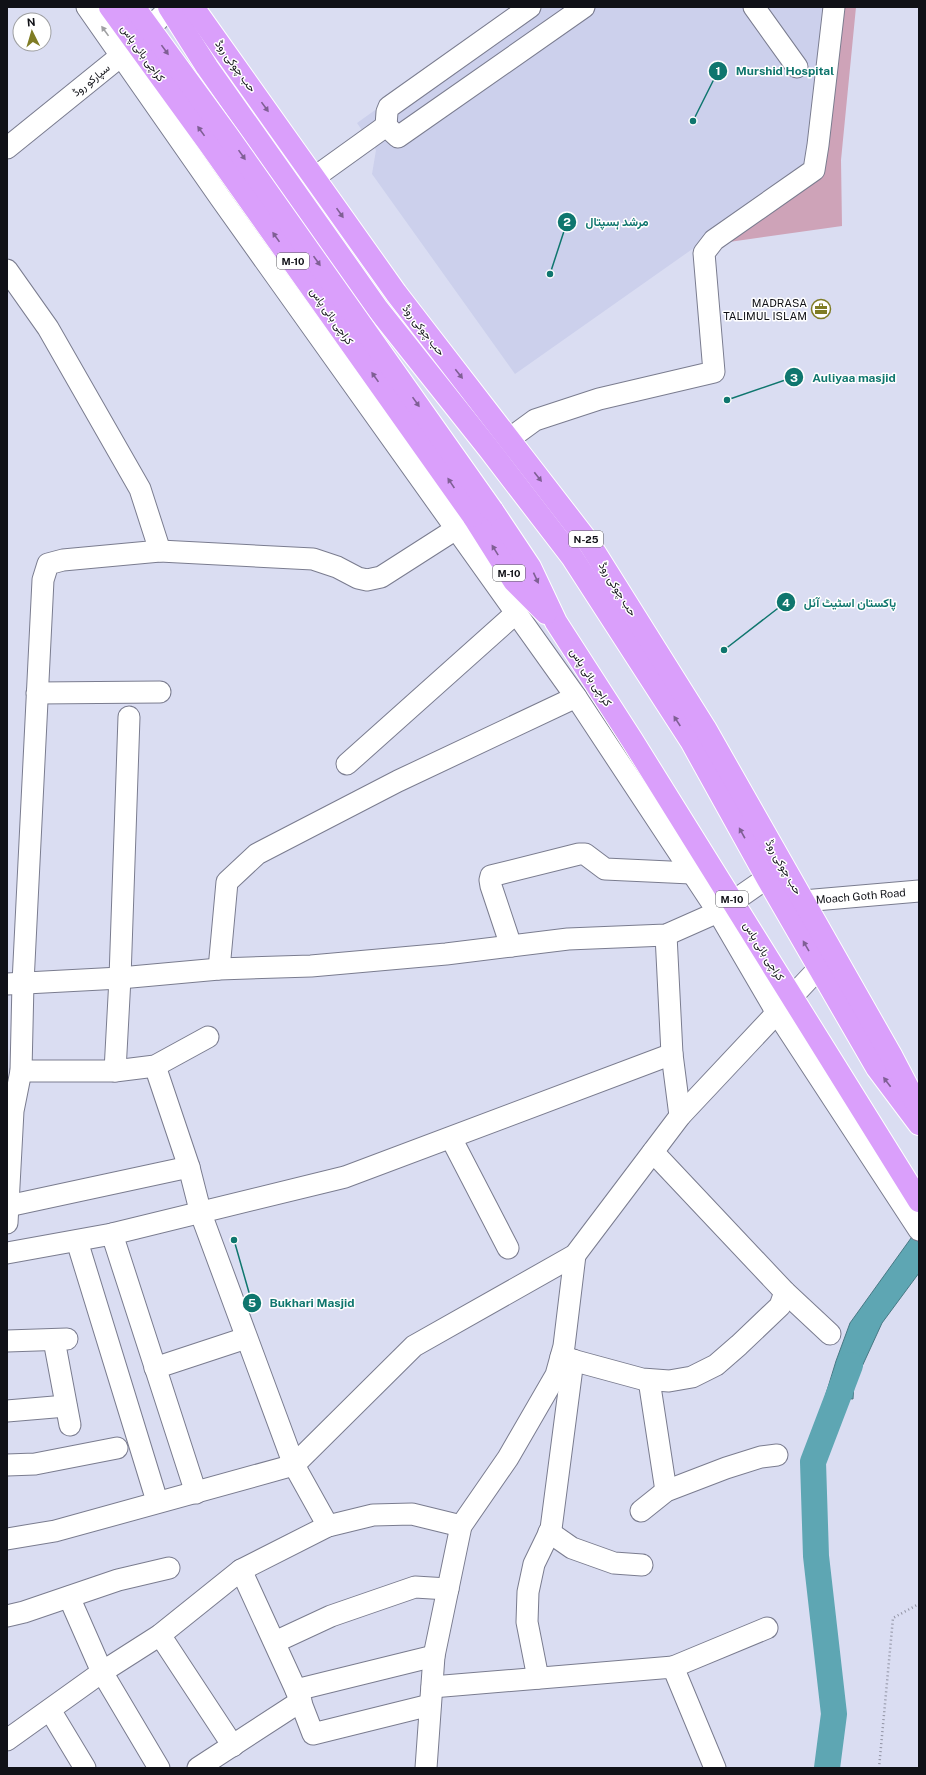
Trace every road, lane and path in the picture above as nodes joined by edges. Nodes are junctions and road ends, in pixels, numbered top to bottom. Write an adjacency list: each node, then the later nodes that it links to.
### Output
1 (87, 7): 10 (street, one-way to 1)
2 (110, 7): 17 (highway, کراچی بائی پاس / M-10, one-way to 2, bridge)
3 (134, 7): 17 (highway, کراچی بائی پاس / M-10, one-way to 17, bridge)
4 (170, 7): 10 (street, سپارکو روڈ); 26 (highway, one-way to 4)
5 (193, 7): 14 (highway, حب چوکی روڈ / N-25, one-way to 14)
6 (530, 7): 12 (street)
7 (584, 7): 12 (street)
8 (754, 7): 11 (street)
9 (834, 7): 16 (street)
10 (122, 55): 13 (street, سپارکو روڈ); 17 (street)
11 (797, 67)
12 (386, 126): 14 (street)
13 (7, 148)
14 (315, 177): 16 (highway, حب چوکی روڈ / N-25, one-way to 16)
15 (7, 270): 18 (street)
16 (508, 439): 28 (highway, حب چوکی روڈ / N-25, one-way to 28)
17 (474, 518): 18 (street); 19 (street); 29 (highway, کراچی بائی پاس / M-10)
18 (160, 552): 21 (street)
19 (516, 613): 22 (street); 24 (street)
20 (160, 692): 21 (street)
21 (37, 693): 35 (street)
22 (576, 697): 25 (street); 33 (street)
23 (129, 716): 34 (street)
24 (347, 764)
25 (691, 872): 29 (street); 31 (street)
26 (767, 878): 29 (street); 32 (highway, one-way to 26)
27 (919, 891): 28 (street, Moach Goth Road)
28 (803, 901): 43 (highway, حب چوکی روڈ / N-25)
29 (726, 907): 30 (street); 36 (highway, کراچی بائی پاس / M-10); 37 (street)
30 (666, 935): 31 (street); 39 (street)
31 (511, 946): 33 (street)
32 (819, 968): 36 (street); 46 (highway, one-way to 32)
33 (219, 969): 34 (street)
34 (120, 978): 35 (street); 42 (street)
35 (15, 984): 41 (street)
36 (793, 996): 37 (street); 51 (highway, کراچی بائی پاس / M-10)
37 (777, 1013): 45 (street); 51 (street)
38 (208, 1037): 40 (street)
39 (672, 1054): 45 (street); 47 (street)
40 (155, 1066): 42 (street); 50 (street)
41 (21, 1071): 42 (street); 44 (street)
42 (115, 1071)
43 (919, 1109)
44 (10, 1110): 49 (street)
45 (680, 1116): 48 (street)
46 (919, 1124)
47 (451, 1138): 52 (street); 57 (street)
48 (653, 1152): 59 (street); 60 (street)
49 (9, 1155): 53 (street)
50 (189, 1167): 52 (street); 53 (street)
51 (910, 1196): 54 (street)
52 (201, 1214): 55 (street); 62 (street)
53 (8, 1215)
54 (919, 1230)
55 (112, 1234): 56 (street); 65 (street)
56 (77, 1241): 58 (street); 74 (street)
57 (508, 1248)
58 (7, 1253)
59 (575, 1255): 64 (street); 71 (street)
60 (785, 1292): 61 (street); 66 (street)
61 (830, 1334)
62 (246, 1338): 65 (street); 71 (street)
63 (7, 1341): 67 (street)
64 (567, 1359): 66 (street); 77 (street); 78 (street)
65 (155, 1368): 73 (street)
66 (649, 1380): 72 (street)
67 (7, 1411)
68 (117, 1448): 70 (street)
69 (777, 1455): 72 (street)
70 (7, 1465)
71 (294, 1465): 73 (street); 76 (street)
72 (666, 1491): 75 (street)
73 (196, 1493): 74 (street)
74 (157, 1501): 79 (street)
75 (641, 1511)
76 (328, 1526): 77 (street); 82 (street)
77 (462, 1526): 83 (street)
78 (549, 1532): 80 (street); 93 (street)
79 (7, 1539)
80 (642, 1564)
81 (168, 1568): 84 (street)
82 (241, 1570): 88 (street); 89 (street)
83 (448, 1589): 89 (street); 90 (street)
84 (70, 1597): 86 (street); 92 (street)
85 (919, 1606): 104 (path)
86 (7, 1616)
87 (767, 1628): 91 (street)
88 (160, 1635): 92 (street); 98 (street)
89 (274, 1642): 94 (street)
90 (434, 1656): 94 (street); 95 (street)
91 (673, 1667): 93 (street); 103 (street)
92 (102, 1672): 96 (street); 100 (street)
93 (538, 1678): 95 (street)
94 (299, 1695): 95 (street); 98 (street)
95 (431, 1696): 102 (street)
96 (50, 1710): 97 (street); 99 (street)
97 (7, 1740)
98 (233, 1746): 101 (street)
99 (85, 1768)
100 (160, 1768)
101 (198, 1768)
102 (426, 1768)
103 (715, 1768)
104 (879, 1768)

